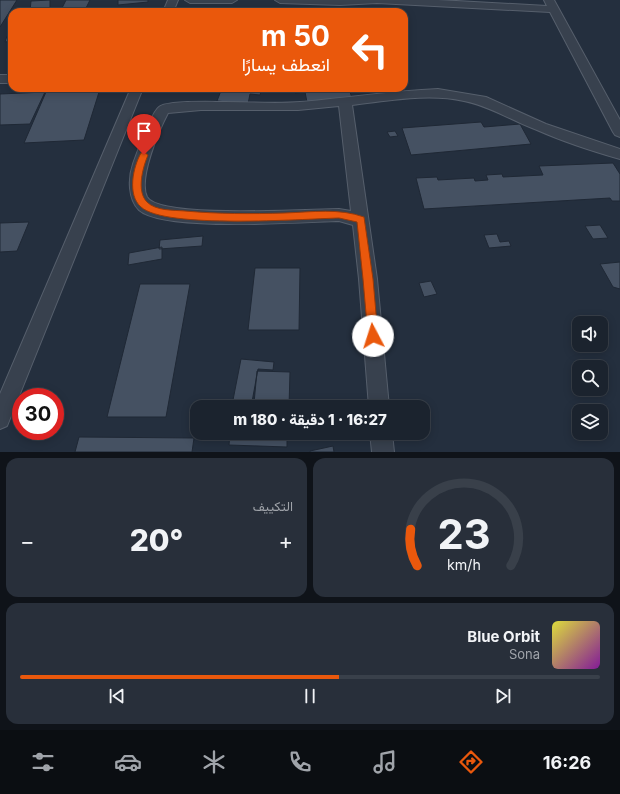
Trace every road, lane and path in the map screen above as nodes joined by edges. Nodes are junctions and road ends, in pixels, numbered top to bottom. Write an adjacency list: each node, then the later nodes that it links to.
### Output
1 (190, 0): 2 (street)
2 (232, 0)
3 (279, 0): 4 (street)
4 (377, 0): 5 (street)
5 (551, 4): 8 (street)
6 (135, 92): 12 (street)
7 (345, 101): 9 (street); 10 (street); 10 (street)
8 (620, 132)
9 (620, 154)
10 (361, 220): 11 (street)
11 (378, 400)
12 (0, 419)
13 (382, 440): 14 (street)
14 (383, 452)

